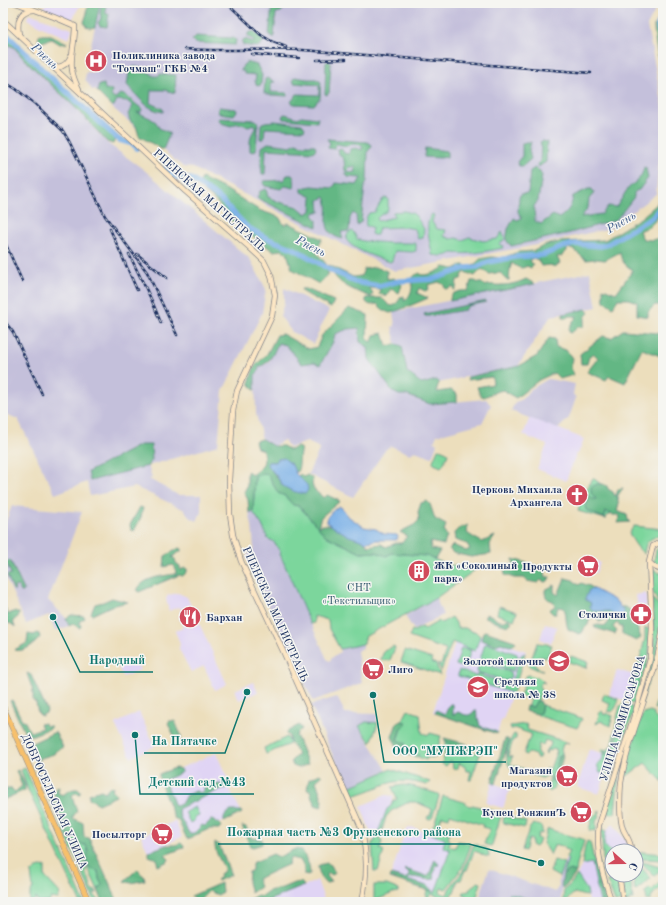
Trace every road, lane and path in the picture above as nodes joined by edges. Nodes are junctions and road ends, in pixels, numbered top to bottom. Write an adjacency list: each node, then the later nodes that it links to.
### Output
1 (16, 3): 2 (main road, РПЕНСКАЯ МАГИСТРАЛЬ)
2 (38, 11): 4 (main road); 5 (main road, РПЕНСКАЯ МАГИСТРАЛЬ)
3 (3, 20): 4 (main road, РПЕНСКАЯ МАГИСТРАЛЬ)
4 (19, 35): 6 (main road, РПЕНСКАЯ МАГИСТРАЛЬ)
5 (72, 55): 6 (main road); 7 (main road, РПЕНСКАЯ МАГИСТРАЛЬ)
6 (50, 65): 7 (main road, РПЕНСКАЯ МАГИСТРАЛЬ)
7 (81, 92): 16 (main road, РПЕНСКАЯ МАГИСТРАЛЬ)
8 (663, 543): 9 (main road, УЛИЦА КОМИССАРОВА)
9 (649, 562): 10 (main road); 17 (main road, УЛИЦА КОМИССАРОВА)
10 (663, 569)
11 (663, 626): 13 (main road, УЛИЦА КОМИССАРОВА)
12 (3, 707): 15 (main road, ДОБРОСЕЛЬСКАЯ УЛИЦА)
13 (630, 843)
14 (620, 883): 18 (main road)
15 (89, 902)
16 (362, 902)
17 (612, 902)
18 (623, 902)

